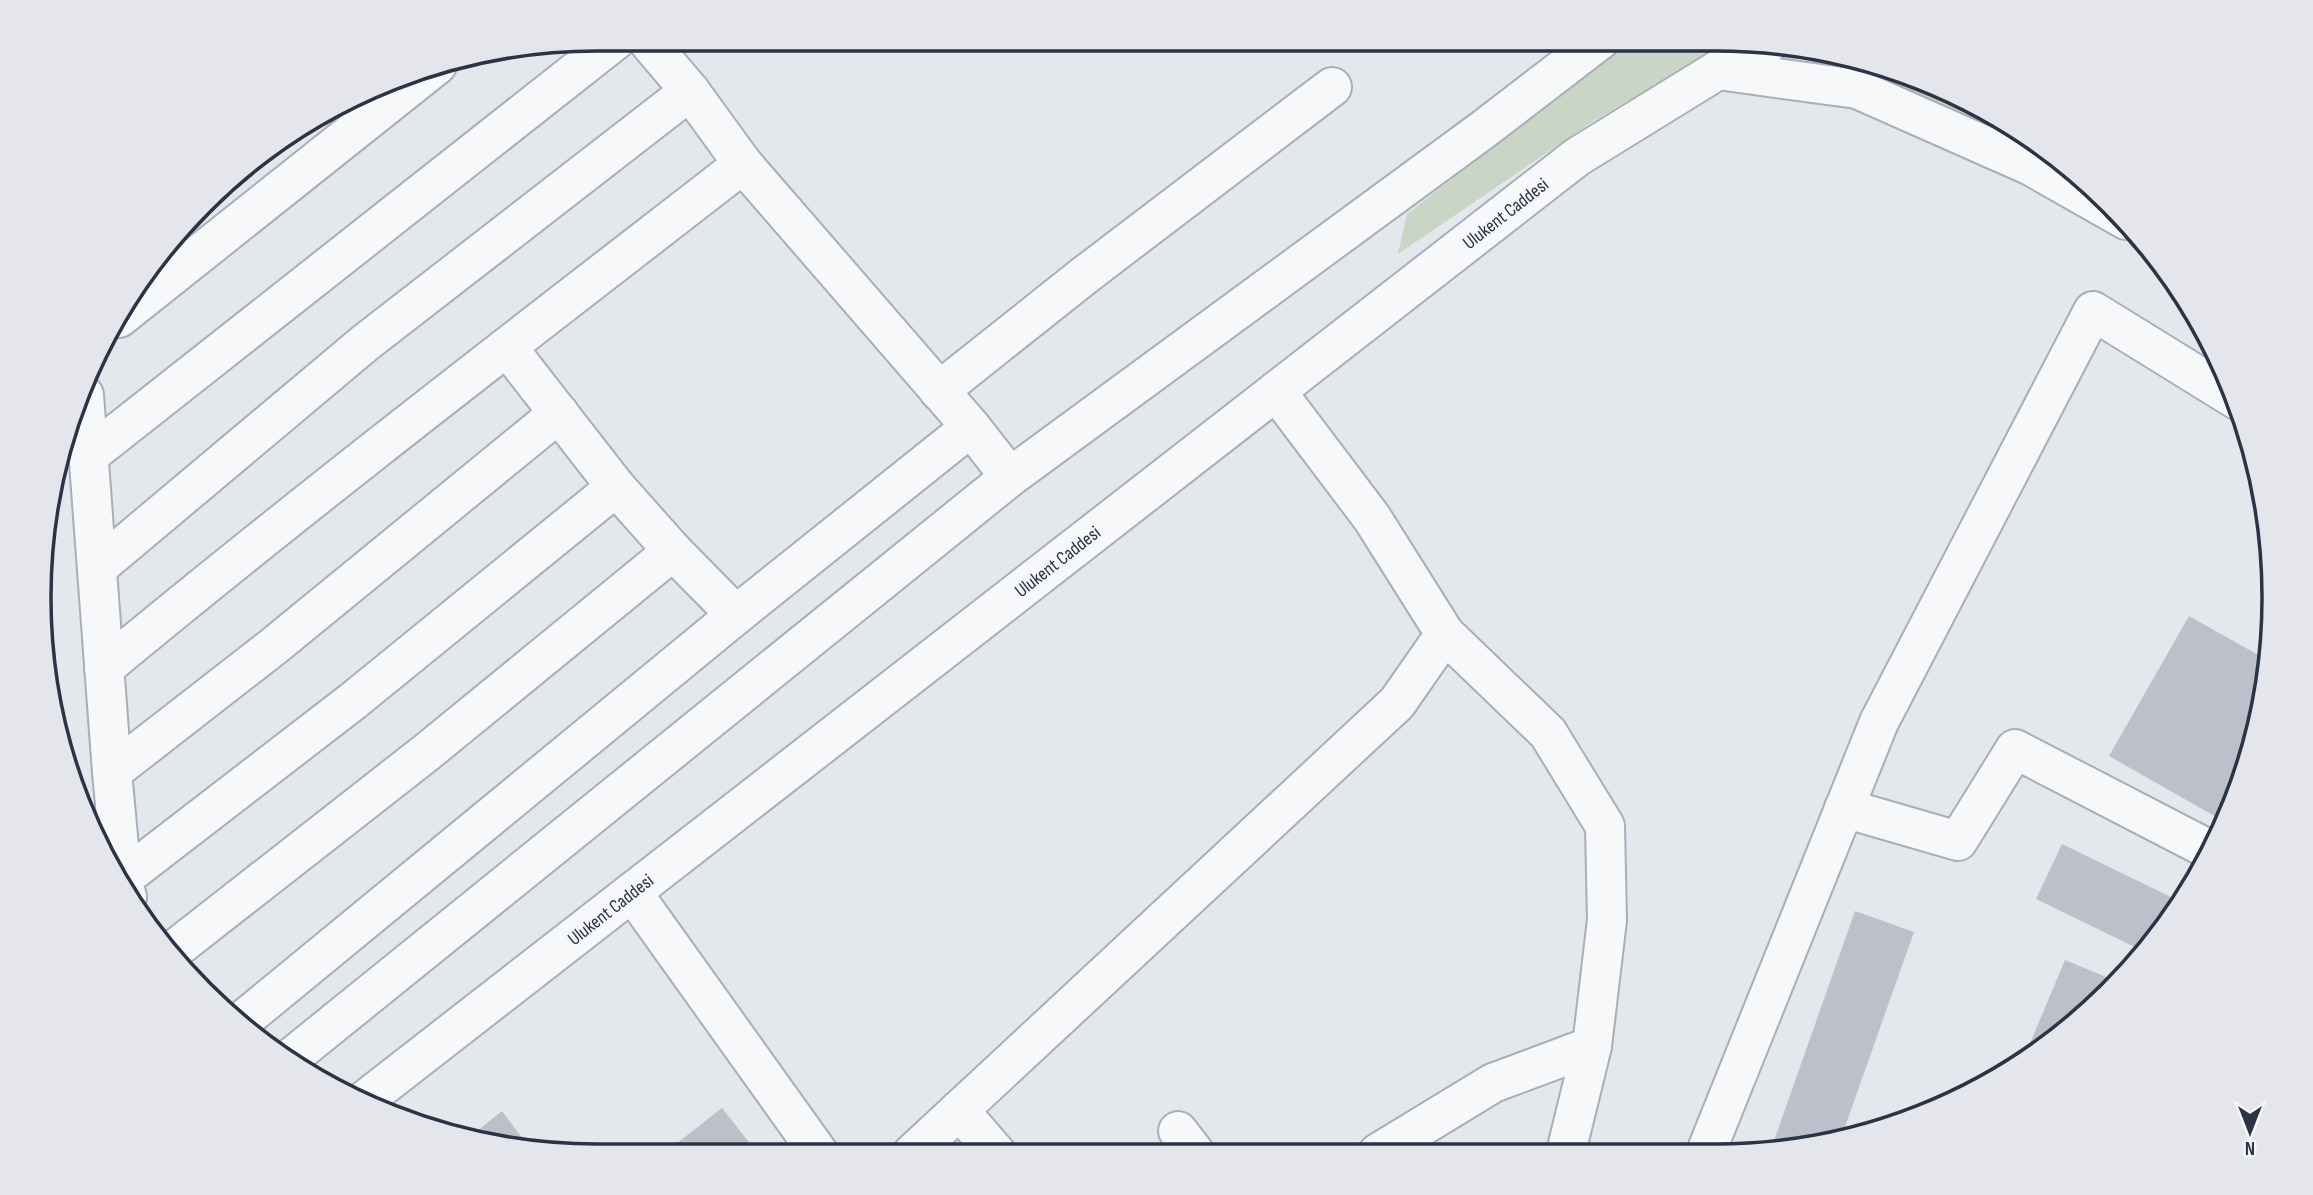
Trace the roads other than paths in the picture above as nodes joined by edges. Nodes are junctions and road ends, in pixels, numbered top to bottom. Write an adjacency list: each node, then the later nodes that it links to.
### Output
1 (601, 51): 19 (street)
2 (657, 51): 8 (street)
3 (1586, 51): 20 (street)
4 (1752, 52): 5 (street, Ulukent Caddesi)
5 (1718, 70): 10 (street); 14 (street, Ulukent Caddesi)
6 (415, 82): 11 (street)
7 (1332, 87): 13 (street)
8 (690, 91): 9 (street); 23 (street)
9 (743, 164): 12 (street); 13 (street)
10 (2090, 200)
11 (137, 304)
12 (507, 347): 17 (street); 26 (street)
13 (939, 391): 18 (street)
14 (1276, 391): 25 (street); 32 (street, Ulukent Caddesi)
15 (2222, 391): 28 (street)
16 (85, 408): 19 (street)
17 (559, 413): 21 (street); 27 (street)
18 (971, 427): 20 (street); 24 (street)
19 (88, 456): 23 (street)
20 (1010, 477): 36 (street)
21 (616, 487): 22 (street); 31 (street)
22 (673, 551): 24 (street); 33 (street)
23 (97, 568): 26 (street)
24 (736, 615): 34 (street)
25 (1445, 634): 35 (street); 38 (street)
26 (104, 668): 27 (street)
27 (112, 772): 30 (street)
28 (1844, 808): 29 (street); 44 (street)
29 (2202, 846)
30 (122, 867)
31 (131, 882)
32 (632, 892): 37 (street, Ulukent Caddesi); 39 (street)
33 (177, 947)
34 (247, 1017)
35 (1592, 1046): 42 (street); 43 (street)
36 (296, 1053)
37 (371, 1095)
38 (960, 1110): 40 (street); 41 (street)
39 (813, 1144)
40 (923, 1144)
41 (989, 1144)
42 (1393, 1144)
43 (1568, 1144)
44 (1709, 1144)

